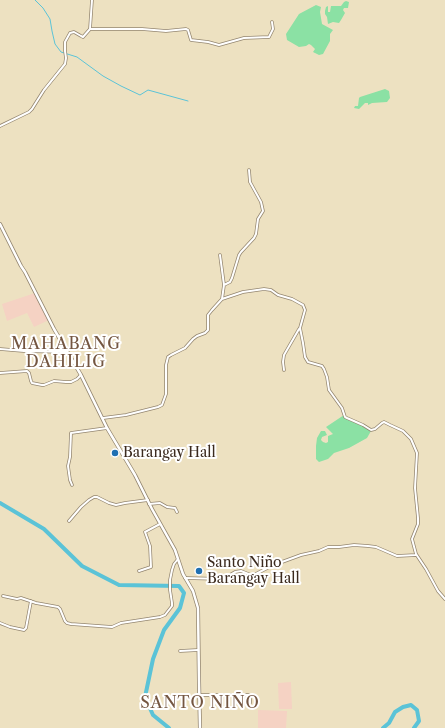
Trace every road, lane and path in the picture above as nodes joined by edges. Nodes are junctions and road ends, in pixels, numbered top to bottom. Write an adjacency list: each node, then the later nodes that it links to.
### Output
1 (92, 0): 3 (street)
2 (272, 22): 3 (street)
3 (90, 29): 4 (street)
4 (0, 126)
5 (249, 170): 8 (street)
6 (0, 224): 12 (street)
7 (220, 255): 8 (street)
8 (224, 285): 9 (street)
9 (222, 299): 10 (street); 16 (street)
10 (300, 328): 13 (street); 24 (street)
11 (0, 349): 12 (street)
12 (67, 352): 15 (street)
13 (284, 370)
14 (0, 373): 15 (street)
15 (81, 375): 16 (street)
16 (103, 418): 17 (street)
17 (107, 428): 18 (street); 19 (street)
18 (72, 485)
19 (148, 500): 20 (street); 22 (street)
20 (149, 504): 21 (street); 23 (street)
21 (177, 512)
22 (69, 522)
23 (160, 524): 25 (street); 26 (street)
24 (416, 554): 27 (street); 29 (street)
25 (178, 559): 27 (street); 30 (street)
26 (139, 570)
27 (185, 578): 33 (street)
28 (3, 596): 30 (street)
29 (445, 599)
30 (31, 601): 31 (street)
31 (0, 623)
32 (180, 650): 33 (street)
33 (198, 650): 34 (street)
34 (199, 695): 35 (street); 36 (street)
35 (250, 704)
36 (200, 728)

